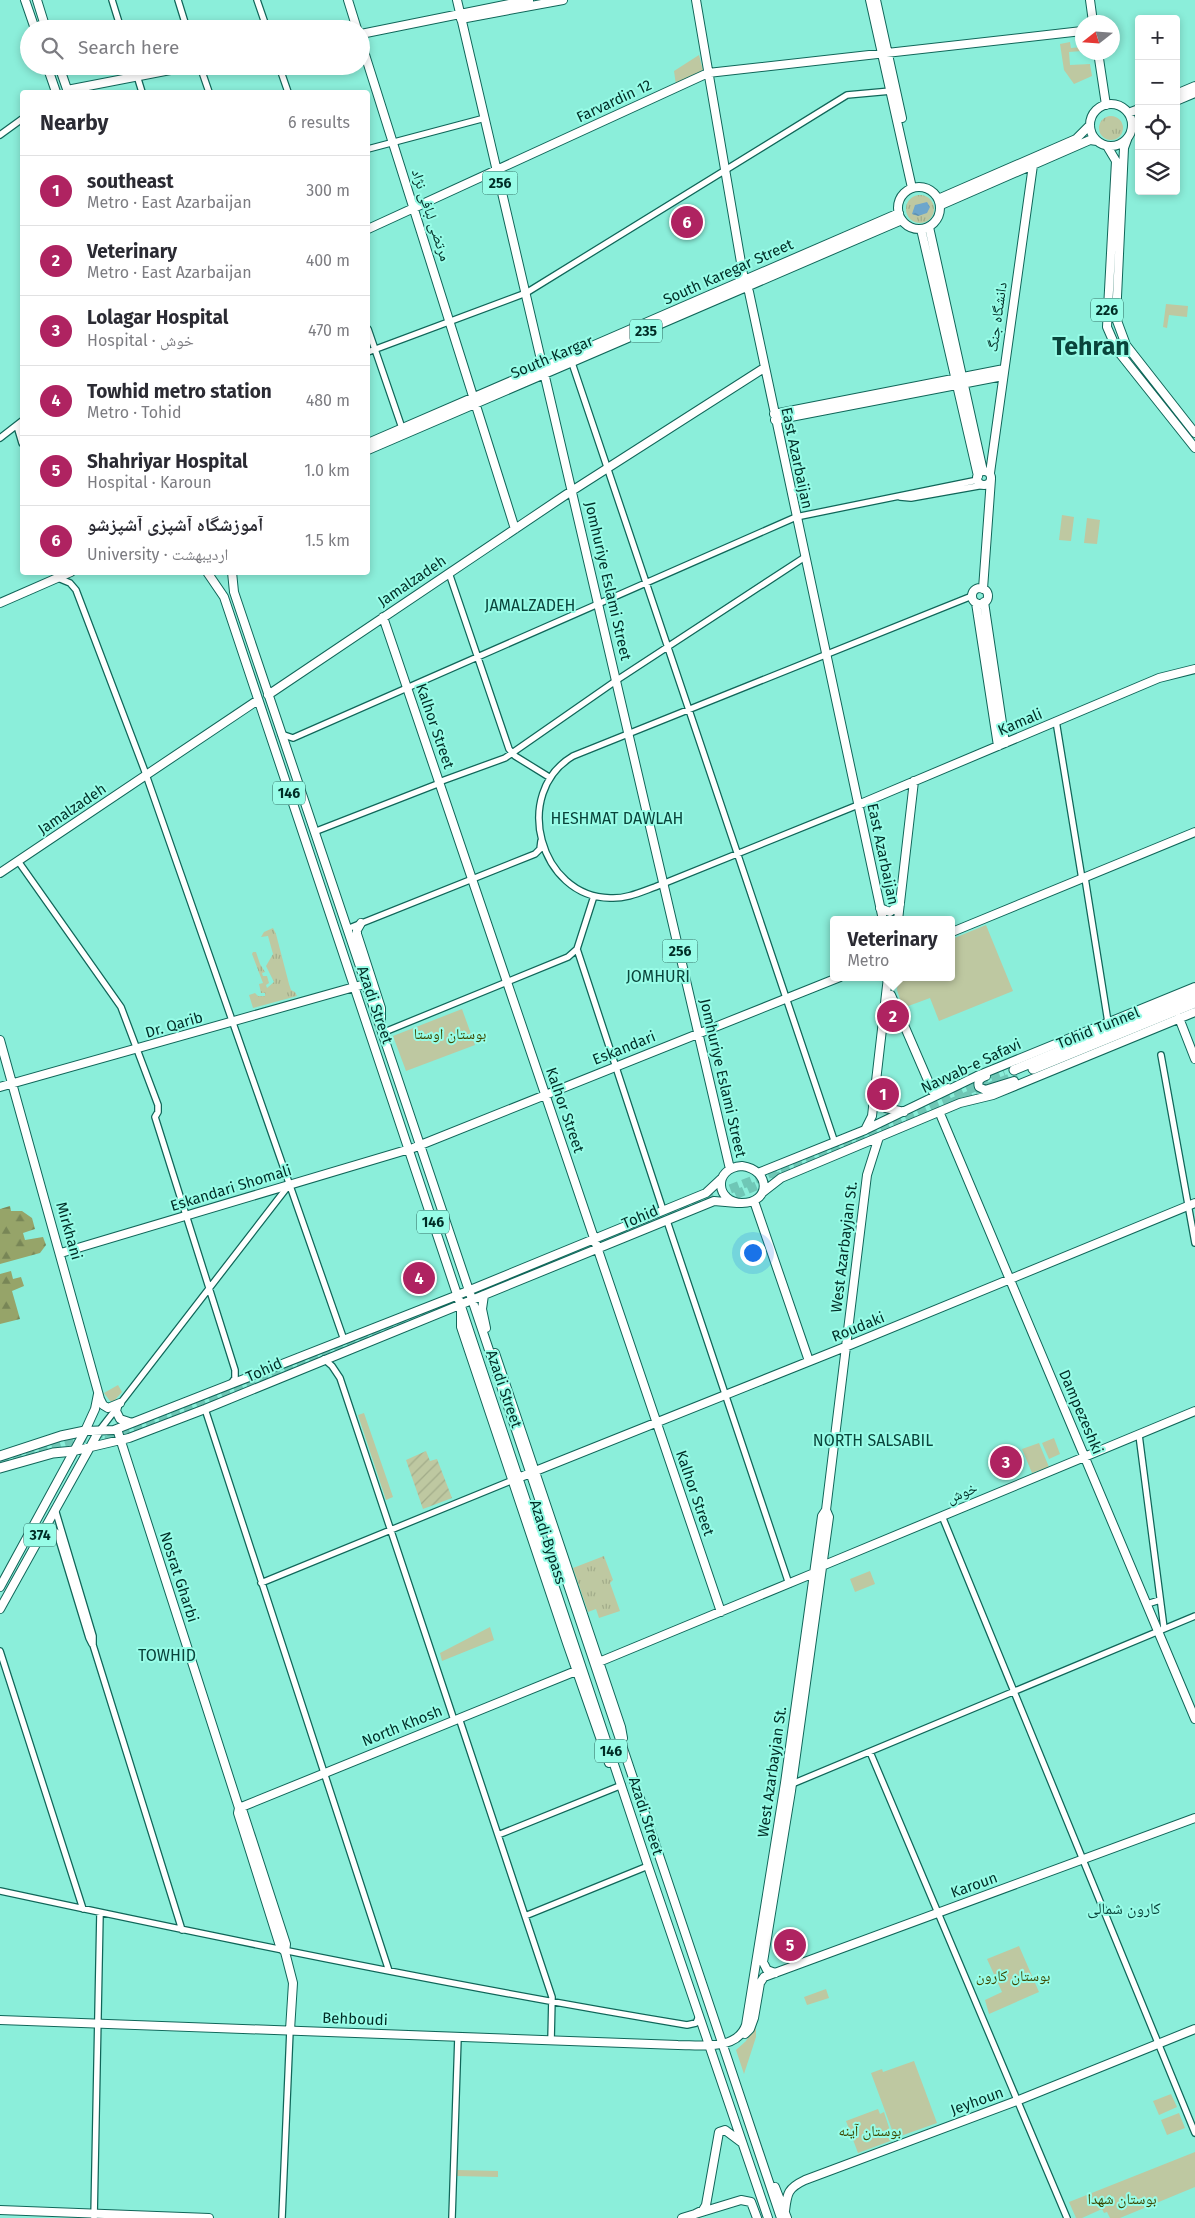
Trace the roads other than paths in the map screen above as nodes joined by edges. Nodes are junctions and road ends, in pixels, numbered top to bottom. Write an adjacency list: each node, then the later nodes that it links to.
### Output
1 (26, 0): 17 (main road)
2 (37, 0): 18 (main road)
3 (112, 0): 19 (street)
4 (178, 0): 20 (street)
5 (257, 0): 21 (street)
6 (348, 0): 22 (main road)
7 (457, 0): 16 (main road, Jomhuriye Eslami Street / 256)
8 (529, 0): 16 (main road)
9 (563, 0): 14 (main road)
10 (696, 0): 28 (main road, East Azarbaijan)
11 (870, 0): 25 (main road)
12 (876, 0): 25 (main road)
13 (1090, 0): 15 (main road)
14 (548, 1): 16 (main road)
15 (1092, 15)
16 (461, 16): 23 (main road); 48 (main road, Jomhuriye Eslami Street / 256)
17 (32, 20)
18 (43, 20)
19 (118, 20)
20 (184, 20)
21 (264, 20)
22 (354, 20)
23 (370, 32)
24 (1075, 32): 25 (main road, Farvardin 12)
25 (885, 53): 28 (main road, Farvardin 12); 42 (main road)
26 (1099, 60): 46 (main road)
27 (370, 70): 54 (main road, مرتضی لبافی نژاد)
28 (708, 73): 58 (main road, Farvardin 12); 59 (main road, East Azarbaijan)
29 (50, 75): 36 (main road)
30 (62, 75): 37 (main road)
31 (142, 75): 34 (main road)
32 (203, 75): 40 (street)
33 (282, 75): 41 (street)
34 (137, 76): 38 (main road); 39 (street)
35 (1195, 86): 43 (main road)
36 (56, 90)
37 (67, 90)
38 (72, 90)
39 (141, 90)
40 (208, 90)
41 (287, 90)
42 (893, 90): 59 (street); 60 (main road)
43 (1180, 92)
44 (1195, 93): 45 (main road)
45 (1180, 99)
46 (1106, 105): 47 (main road); 50 (main road)
47 (1133, 117): 52 (main road)
48 (485, 118): 54 (street); 58 (main road, Jomhuriye Eslami Street / 256)
49 (20, 121): 51 (street)
50 (1090, 125): 53 (main road); 61 (main road)
51 (0, 136)
52 (1128, 136): 55 (main road); 78 (main road, 226)
53 (1097, 141): 55 (main road); 57 (main road)
54 (393, 142): 56 (street); 62 (main road, مرتضی لبافی نژاد)
55 (1107, 146): 79 (main road, 226)
56 (370, 148)
57 (1033, 165): 61 (main road); 75 (main road, دانشگاه جنگ)
58 (497, 170): 62 (main road, Farvardin 12); 67 (main road, Jomhuriye Eslami Street / 256)
59 (725, 170): 66 (main road, East Azarbaijan); 67 (street)
60 (915, 188): 61 (main road); 63 (main road)
61 (940, 202): 65 (main road)
62 (414, 208): 64 (main road, Farvardin 12); 68 (main road, مرتضی لبافی نژاد)
63 (900, 216): 65 (main road); 66 (main road, South Karegar Street / 235)
64 (370, 228)
65 (925, 228): 76 (main road)
66 (745, 284): 72 (main road, South Kargar / 235); 73 (main road, East Azarbaijan); 74 (main road, South Karegar Street / 235)
67 (526, 293): 68 (street); 74 (main road, Jomhuriye Eslami Street / 256)
68 (450, 321): 70 (street); 77 (main road, مرتضی لبافی نژاد)
69 (370, 335): 70 (street)
70 (375, 350): 71 (street); 83 (street)
71 (370, 351)
72 (572, 363): 74 (main road, South Kargar / 235); 90 (street)
73 (764, 368): 80 (main road, East Azarbaijan); 90 (main road, Jamalzadeh)
74 (544, 371): 77 (main road, South Kargar / 235); 92 (main road, Jomhuriye Eslami Street / 256)
75 (1004, 373): 76 (main road); 91 (main road, دانشگاه جنگ)
76 (960, 381): 80 (main road); 91 (main road)
77 (476, 400): 83 (main road, 235); 89 (main road, South Kargar / 235); 94 (main road, مرتضی لبافی نژاد)
78 (1171, 402): 79 (main road); 84 (main road, 226)
79 (1163, 408): 88 (main road, 226)
80 (775, 417): 93 (main road, East Azarbaijan)
81 (20, 423): 82 (street)
82 (16, 426): 85 (street); 86 (street)
83 (402, 428): 87 (main road, 235)
84 (1195, 433)
85 (20, 437)
86 (0, 438)
87 (370, 442)
88 (1195, 448)
89 (370, 449)
90 (607, 468): 92 (main road, Jamalzadeh); 101 (street)
91 (984, 478): 93 (street); 102 (main road, دانشگاه جنگ)
92 (572, 491): 94 (main road, Jamalzadeh); 105 (main road, Jomhuriye Eslami Street / 256)
93 (796, 517): 95 (main road, East Azarbaijan); 101 (street)
94 (516, 529): 96 (main road, Jamalzadeh)
95 (805, 557): 107 (street); 108 (main road, East Azarbaijan)
96 (449, 573): 106 (main road, Jamalzadeh); 109 (street)
97 (65, 575): 100 (main road)
98 (209, 575): 114 (main road, Azadi Street / 146)
99 (232, 575): 113 (main road, Azadi Street / 146)
100 (58, 578): 104 (main road); 121 (street)
101 (646, 583): 105 (street); 107 (street)
102 (981, 589): 103 (main road); 103 (main road, دانشگاه جنگ)
103 (977, 600): 108 (street); 119 (main road)
104 (0, 603)
105 (599, 603): 109 (street); 111 (main road, Jomhuriye Eslami Street / 256)
106 (383, 617): 112 (main road, Kalhor Street); 113 (main road, Jamalzadeh)
107 (668, 647): 111 (street); 115 (street)
108 (826, 656): 115 (street); 125 (main road, East Azarbaijan)
109 (477, 657): 112 (street); 120 (street)
110 (1195, 669): 116 (main road, Kamali)
111 (614, 682): 117 (main road, Jomhuriye Eslami Street / 256); 120 (street)
112 (408, 688): 118 (street); 124 (main road, Kalhor Street)
113 (268, 695): 118 (main road, Azadi Street / 146)
114 (258, 700): 121 (main road, Jamalzadeh); 152 (main road, Azadi Street / 146)
115 (689, 710): 117 (street); 130 (street)
116 (1056, 721): 119 (main road, Kamali); 134 (street)
117 (629, 733): 122 (street); 136 (main road, Jomhuriye Eslami Street / 256)
118 (281, 734): 126 (main road, Azadi Street / 146)
119 (1002, 744): 123 (main road, Kamali)
120 (511, 753): 122 (street); 124 (street)
121 (146, 776): 131 (main road, Jamalzadeh); 158 (street)
122 (549, 777): 128 (street)
123 (914, 781): 125 (main road, Kamali); 138 (main road)
124 (440, 783): 126 (street); 135 (main road, Kalhor Street)
125 (858, 805): 130 (street); 139 (main road, East Azarbaijan)
126 (314, 832): 143 (main road, Azadi Street / 146)
127 (1195, 832): 134 (main road)
128 (542, 840): 129 (street); 132 (street)
129 (535, 854): 132 (street); 135 (street)
130 (738, 854): 136 (street); 155 (street)
131 (18, 861): 133 (main road, Jamalzadeh); 164 (street)
132 (551, 862): 137 (street)
133 (0, 873)
134 (1083, 878): 144 (main road); 159 (street)
135 (472, 879): 142 (street); 150 (main road, Kalhor Street)
136 (664, 884): 137 (street); 161 (main road, Jomhuriye Eslami Street / 256)
137 (594, 896): 145 (street)
138 (900, 904): 139 (main road); 141 (main road)
139 (880, 908): 140 (main road, East Azarbaijan)
140 (882, 916)
141 (898, 916)
142 (361, 924): 143 (street); 149 (main road)
143 (347, 929): 149 (main road, Azadi Street / 146)
144 (955, 931)
145 (577, 949): 150 (street); 168 (street)
146 (830, 981): 155 (main road, Eskandari)
147 (888, 981): 177 (main road)
148 (893, 981): 153 (main road)
149 (369, 983): 152 (main road, Dr. Qarib); 160 (main road, Azadi Street / 146)
150 (508, 983): 160 (street); 173 (main road, Kalhor Street)
151 (1195, 986): 159 (main road, Navvab-e Safavi)
152 (354, 988): 158 (main road, Dr. Qarib); 182 (main road, Azadi Street / 146)
153 (891, 995): 171 (main road); 175 (main road)
154 (1195, 995): 156 (highway, Tohid Tunnel)
155 (786, 999): 161 (main road, Eskandari); 180 (street)
156 (1191, 1005): 157 (main road, Navvab-e Safavi); 169 (highway, Tohid Tunnel)
157 (1179, 1018): 166 (main road); 167 (main road, Navvab-e Safavi)
158 (231, 1022): 164 (main road, Dr. Qarib); 187 (street)
159 (1108, 1022): 163 (main road, Navvab-e Safavi)
160 (382, 1033): 181 (main road, Azadi Street / 146)
161 (698, 1034): 168 (main road, Eskandari); 185 (main road, Jomhuriye Eslami Street / 256)
162 (0, 1040): 170 (main road, Mirkhani)
163 (1069, 1040): 167 (main road); 171 (main road, Navvab-e Safavi)
164 (137, 1049): 170 (main road, Dr. Qarib); 198 (street)
165 (1161, 1055): 196 (street)
166 (1195, 1059)
167 (1064, 1065): 174 (main road, Navvab-e Safavi)
168 (616, 1067): 173 (main road, Eskandari); 197 (street)
169 (1016, 1073)
170 (14, 1083): 172 (main road, Dr. Qarib); 203 (main road, Mirkhani)
171 (958, 1086): 175 (main road, Navvab-e Safavi)
172 (0, 1087)
173 (546, 1095): 181 (main road, Eskandari); 200 (main road, Kalhor Street)
174 (982, 1098): 176 (main road); 178 (main road, Navvab-e Safavi)
175 (904, 1112): 177 (main road, Navvab-e Safavi)
176 (941, 1116): 178 (main road); 204 (main road, Dampezeshki)
177 (865, 1130): 180 (main road, Navvab-e Safavi)
178 (893, 1132): 179 (main road, Navvab-e Safavi)
179 (879, 1137): 184 (main road, Navvab-e Safavi); 213 (main road, West Azarbayjan St.)
180 (835, 1143): 183 (main road, Navvab-e Safavi)
181 (419, 1145): 182 (main road, Eskandari Shomali); 206 (main road, Azadi Street / 146)
182 (409, 1149): 189 (main road, Eskandari Shomali); 207 (main road, Azadi Street / 146)
183 (821, 1149): 184 (main road); 186 (main road, Navvab-e Safavi)
184 (825, 1160): 192 (main road, Navvab-e Safavi)
185 (730, 1169): 186 (main road); 188 (main road)
186 (758, 1173): 192 (main road)
187 (285, 1176): 189 (street); 190 (street)
188 (721, 1179): 195 (main road); 197 (main road, Tohid)
189 (304, 1180): 190 (main road, Eskandari Shomali)
190 (289, 1185): 191 (main road, Eskandari Shomali); 193 (street); 212 (street)
191 (270, 1190): 193 (street); 198 (main road, Eskandari Shomali)
192 (763, 1192): 194 (main road)
193 (277, 1201): 205 (street)
194 (754, 1201): 195 (main road); 216 (main road)
195 (737, 1203): 199 (main road, Tohid)
196 (1192, 1204): 201 (street); 204 (main road, Roudaki)
197 (663, 1210): 200 (main road, Tohid)
198 (185, 1216): 203 (main road, Eskandari Shomali); 205 (street)
199 (666, 1221): 202 (main road, Tohid); 219 (street)
200 (594, 1239): 202 (main road, Kalhor Street); 206 (main road, Tohid)
201 (1195, 1243)
202 (598, 1249): 208 (main road, Tohid); 224 (main road, Kalhor Street)
203 (61, 1253): 218 (main road, Mirkhani)
204 (1010, 1279): 213 (main road, Roudaki); 233 (main road, Dampezeshki)
205 (208, 1289): 217 (street); 220 (street)
206 (468, 1291): 207 (main road, Tohid); 209 (main road, Azadi Street / 146)
207 (458, 1295): 210 (main road, Azadi Street / 146); 212 (main road, Tohid)
208 (484, 1296): 209 (main road, Tohid); 211 (main road)
209 (471, 1300): 210 (main road, Tohid); 211 (main road); 235 (main road, Azadi Street / 146)
210 (461, 1304): 214 (main road, Tohid); 236 (main road, Azadi Bypass)
211 (484, 1321): 235 (main road)
212 (344, 1340): 214 (main road); 217 (main road, Tohid)
213 (845, 1347): 216 (main road, Roudaki); 238 (main road, West Azarbayjan St.)
214 (347, 1350): 215 (main road, Tohid)
215 (324, 1359): 221 (main road, Tohid); 243 (street)
216 (809, 1361): 219 (main road, Roudaki)
217 (229, 1386): 223 (main road, Tohid)
218 (99, 1387): 220 (main road, Mirkhani); 226 (main road)
219 (725, 1395): 224 (main road, Roudaki); 247 (street)
220 (119, 1405): 223 (main road); 227 (street)
221 (205, 1409): 229 (main road, Tohid); 246 (street)
222 (1195, 1411): 228 (main road, خوش)
223 (134, 1422): 225 (main road, Tohid)
224 (657, 1422): 235 (main road, Roudaki); 252 (main road, Kalhor Street)
225 (117, 1429): 227 (main road, Tohid); 229 (main road, Nosrat Gharbi)
226 (85, 1431): 227 (main road, Tohid); 231 (main road, 374); 232 (highway)
227 (98, 1431): 230 (main road, 374)
228 (1139, 1435): 233 (main road, خوش); 249 (street)
229 (121, 1441): 230 (main road, Tohid); 267 (main road, Nosrat Gharbi)
230 (89, 1448): 231 (main road, Tohid); 237 (main road, 374)
231 (74, 1451): 234 (highway); 239 (main road, 374)
232 (0, 1456)
233 (1085, 1457): 240 (main road, خوش); 250 (main road, Dampezeshki)
234 (0, 1468)
235 (532, 1472): 236 (main road, Roudaki); 257 (main road, Azadi Bypass); 263 (main road, Azadi Street / 146)
236 (516, 1479): 243 (street); 258 (main road, Azadi Bypass); 266 (main road, Azadi Street / 146)
237 (55, 1509): 241 (main road, 374); 255 (street)
238 (826, 1510): 244 (main road, West Azarbayjan St.); 245 (main road, West Azarbayjan St.)
239 (40, 1515): 241 (main road); 248 (main road, 374)
240 (942, 1516): 244 (main road, خوش); 259 (street)
241 (49, 1520): 242 (main road, 374)
242 (44, 1528): 251 (main road, 374); 255 (street)
243 (390, 1530): 246 (street); 260 (street)
244 (822, 1566): 265 (main road, West Azarbayjan St.)
245 (814, 1573): 247 (main road); 265 (main road, West Azarbayjan St.)
246 (260, 1583): 264 (street)
247 (789, 1584): 252 (main road)
248 (0, 1587)
249 (1160, 1600): 250 (street); 254 (street)
250 (1147, 1604): 254 (main road, Dampezeshki)
251 (0, 1608)
252 (721, 1612): 257 (main road)
253 (1195, 1616): 254 (street)
254 (1161, 1630): 259 (street); 261 (main road, Dampezeshki)
255 (93, 1645): 277 (street)
256 (0, 1651): 273 (street)
257 (600, 1662): 263 (main road, Azadi Bypass)
258 (576, 1671): 260 (main road, North Khosh); 266 (main road, Azadi Bypass)
259 (1014, 1692): 262 (street); 270 (street)
260 (456, 1719): 264 (main road, North Khosh); 269 (street)
261 (1195, 1719)
262 (870, 1752): 265 (street); 274 (street)
263 (625, 1755): 291 (main road, Azadi Street / 146)
264 (324, 1773): 267 (main road, North Khosh); 279 (street)
265 (789, 1784): 280 (main road, West Azarbayjan St.); 287 (main road, West Azarbayjan St.)
266 (622, 1785): 269 (street); 271 (main road, Azadi Street / 146)
267 (239, 1808): 278 (main road, Nosrat Gharbi)
268 (1195, 1818): 270 (main road, Karoun)
269 (498, 1835): 276 (street)
270 (1083, 1859): 274 (main road, Karoun); 290 (street)
271 (648, 1866): 276 (street); 282 (main road, Azadi Street / 146)
272 (0, 1891): 273 (street)
273 (83, 1909): 275 (street)
274 (939, 1912): 280 (main road, Karoun); 294 (street)
275 (100, 1913): 277 (street); 284 (street)
276 (525, 1916): 281 (street)
277 (182, 1930): 278 (street)
278 (285, 1952): 279 (street); 286 (main road, Nosrat Gharbi)
279 (389, 1971): 281 (street)
280 (775, 1973): 287 (main road, Karoun)
281 (553, 2002): 282 (street); 289 (street)
282 (699, 2015): 292 (main road, Azadi Street / 146)
283 (0, 2020): 284 (main road, Behboudi)
284 (98, 2024): 286 (main road, Behboudi); 300 (street)
285 (1195, 2029): 290 (main road, Jeyhoun)
286 (290, 2030): 288 (main road, Behboudi); 303 (street)
287 (741, 2036): 291 (main road)
288 (458, 2037): 289 (main road, Behboudi); 304 (street)
289 (550, 2041): 292 (main road, Behboudi)
290 (1160, 2043): 294 (main road, Jeyhoun); 295 (street)
291 (724, 2044): 292 (main road, Behboudi); 293 (main road); 301 (main road, Azadi Street / 146)
292 (709, 2045): 293 (main road, Azadi Street / 146)
293 (713, 2056): 296 (main road, Azadi Street / 146)
294 (1019, 2100): 301 (main road, Jeyhoun); 309 (street)
295 (1195, 2133)
296 (742, 2142): 297 (main road, Azadi Street / 146); 299 (main road)
297 (760, 2197): 307 (main road); 308 (main road, Azadi Street / 146)
298 (0, 2210): 300 (main road)
299 (695, 2214): 305 (main road); 306 (main road)
300 (94, 2216): 302 (main road)
301 (784, 2216)
302 (209, 2218)
303 (282, 2218)
304 (452, 2218)
305 (682, 2218)
306 (758, 2218)
307 (762, 2218)
308 (768, 2218)
309 (1067, 2218)

